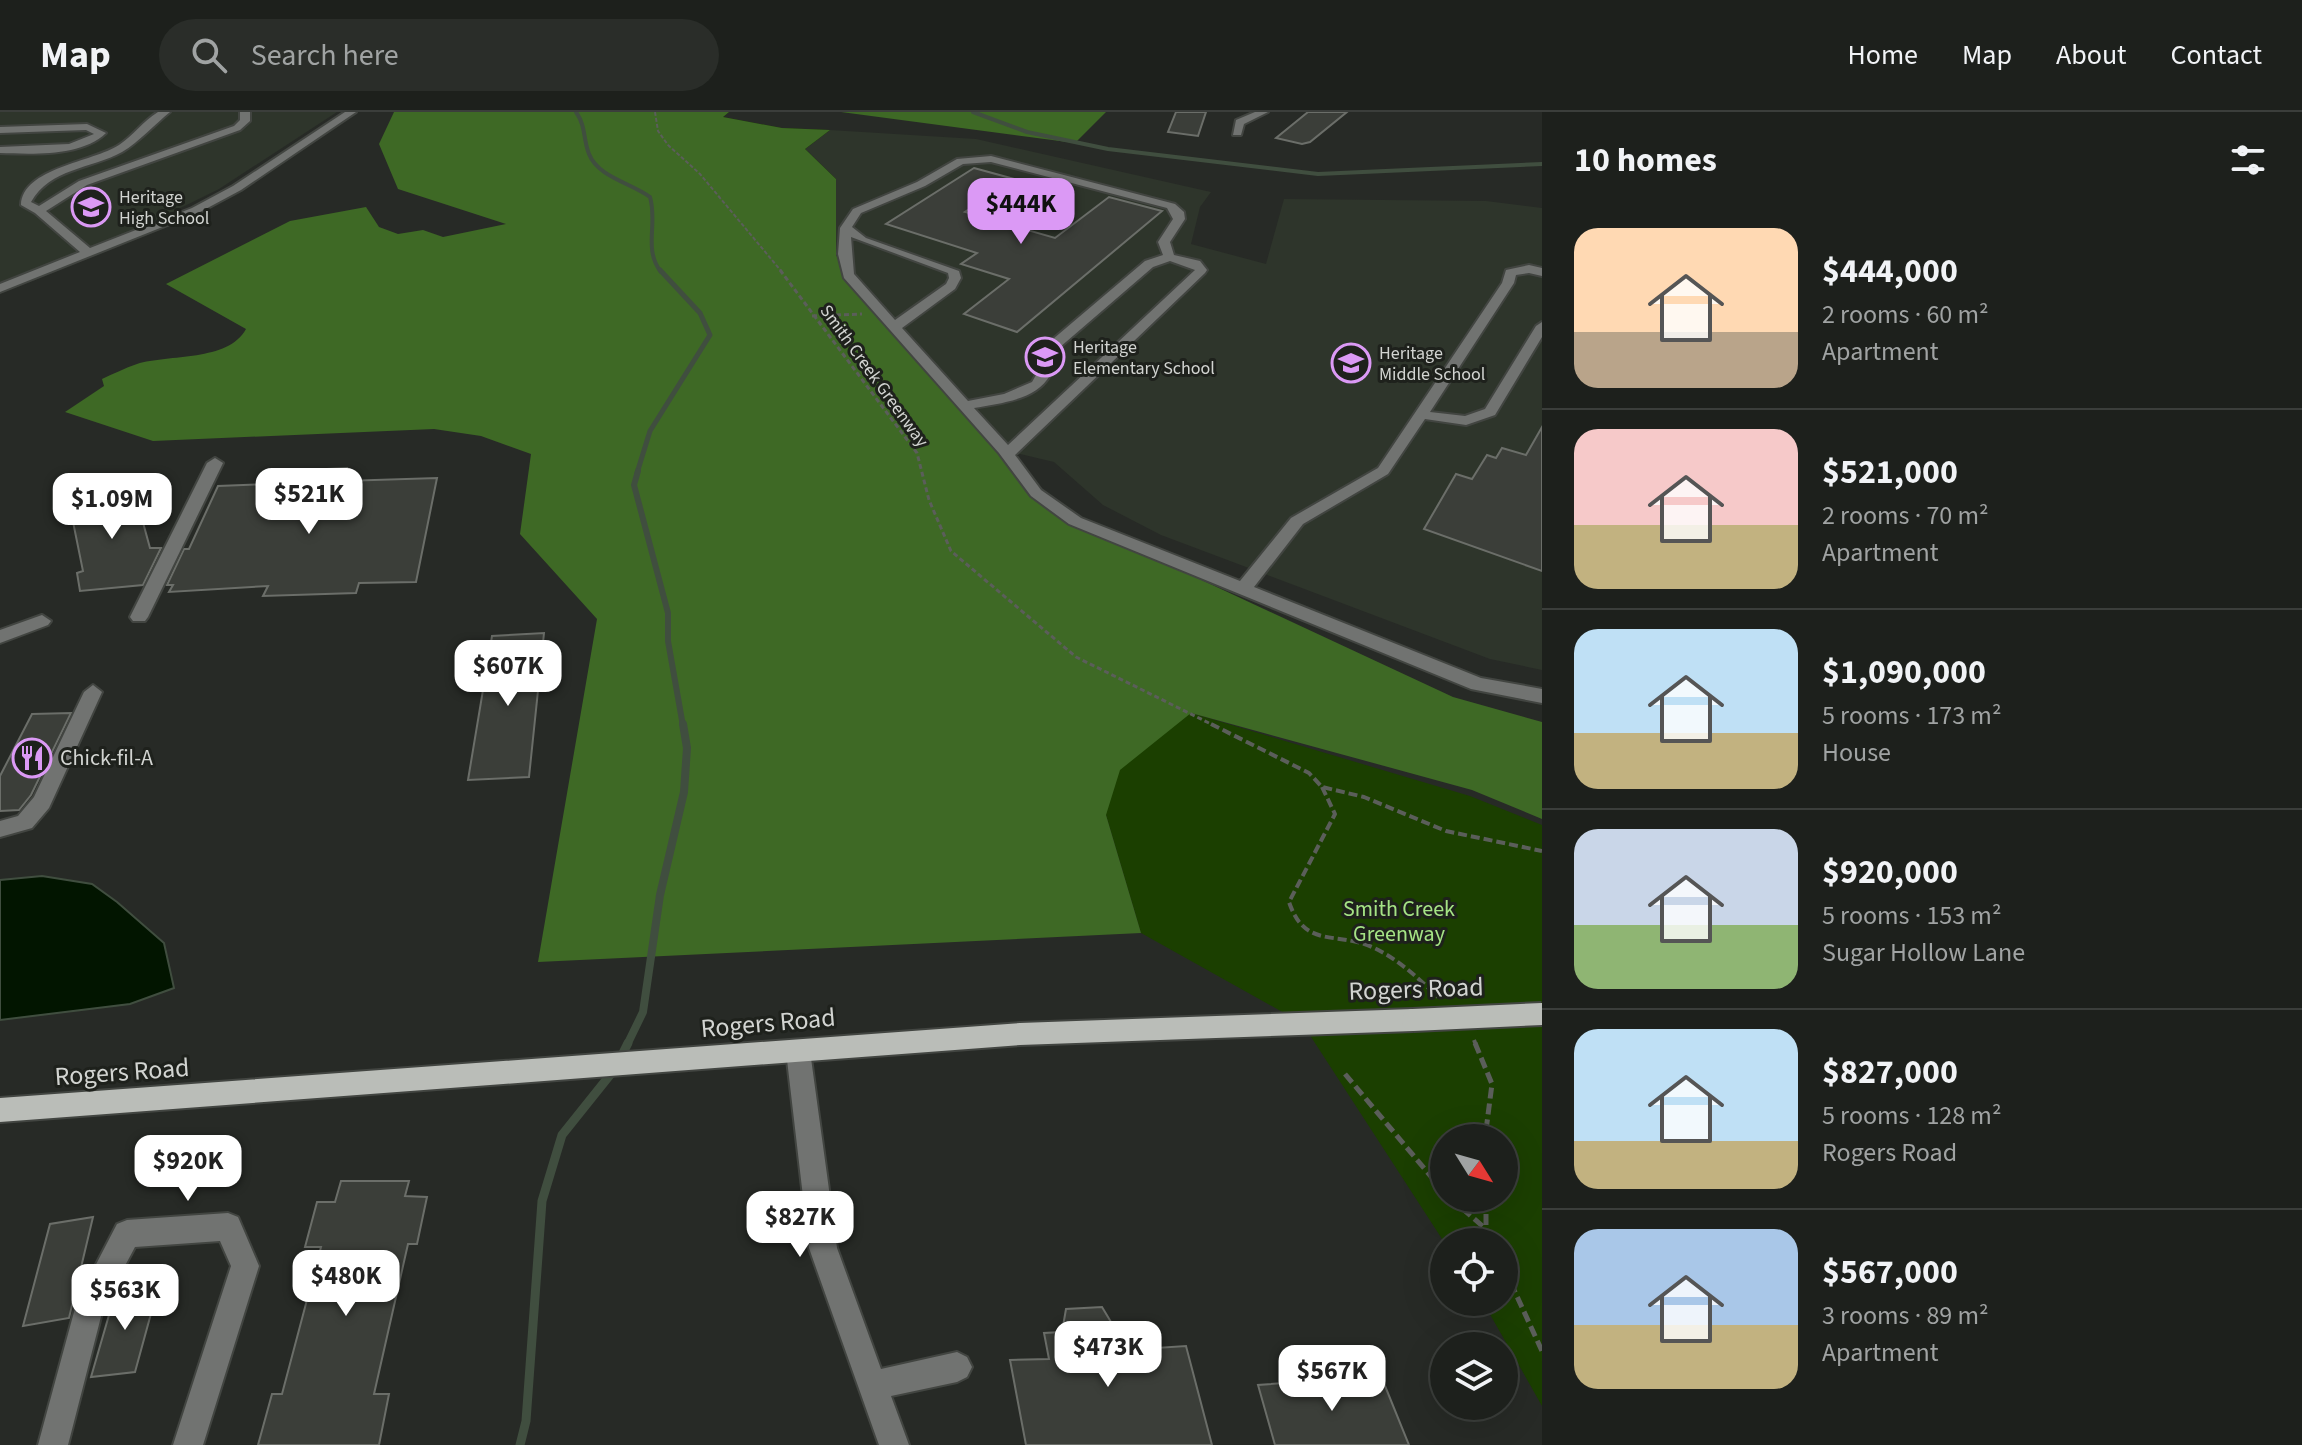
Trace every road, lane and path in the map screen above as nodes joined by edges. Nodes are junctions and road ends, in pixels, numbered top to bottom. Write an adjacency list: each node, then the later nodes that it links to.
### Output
1 (165, 112): 9 (street)
2 (245, 112): 9 (street)
3 (351, 112): 11 (street)
4 (655, 112): 16 (path, Smith Creek Greenway)
5 (1263, 112): 7 (street)
6 (0, 130): 8 (street)
7 (1237, 133)
8 (0, 150)
9 (40, 210): 11 (street)
10 (846, 228): 12 (street); 15 (street); 18 (street)
11 (90, 254): 14 (street)
12 (1169, 257): 19 (street); 21 (street)
13 (1542, 272): 20 (street)
14 (0, 288)
15 (881, 313): 16 (path); 18 (street)
16 (812, 316): 29 (path, Smith Creek Greenway)
17 (1542, 326): 20 (street)
18 (893, 328): 19 (street)
19 (964, 406): 21 (street)
20 (1424, 415): 23 (street)
21 (1006, 455): 23 (street)
22 (215, 463): 24 (street)
23 (1243, 589): 28 (street)
24 (139, 617)
25 (42, 621): 26 (street)
26 (0, 637)
27 (93, 692): 30 (street)
28 (1542, 696)
29 (1322, 787): 31 (path, Smith Creek Greenway); 32 (path, Smith Creek Greenway)
30 (2, 829)
31 (1542, 851)
32 (1392, 958)
33 (1542, 1014): 34 (main road, Rogers Road, bridge)
34 (798, 1051): 37 (main road, Rogers Road); 45 (street)
35 (1345, 1074): 39 (path)
36 (1492, 1084): 38 (path)
37 (0, 1110)
38 (1487, 1124)
39 (1430, 1175)
40 (1466, 1212): 41 (path)
41 (1485, 1228)
42 (1518, 1299): 43 (path)
43 (1542, 1351)
44 (957, 1367): 45 (street)
45 (872, 1386): 48 (street)
46 (53, 1445): 47 (street)
47 (188, 1445)
48 (894, 1445)

